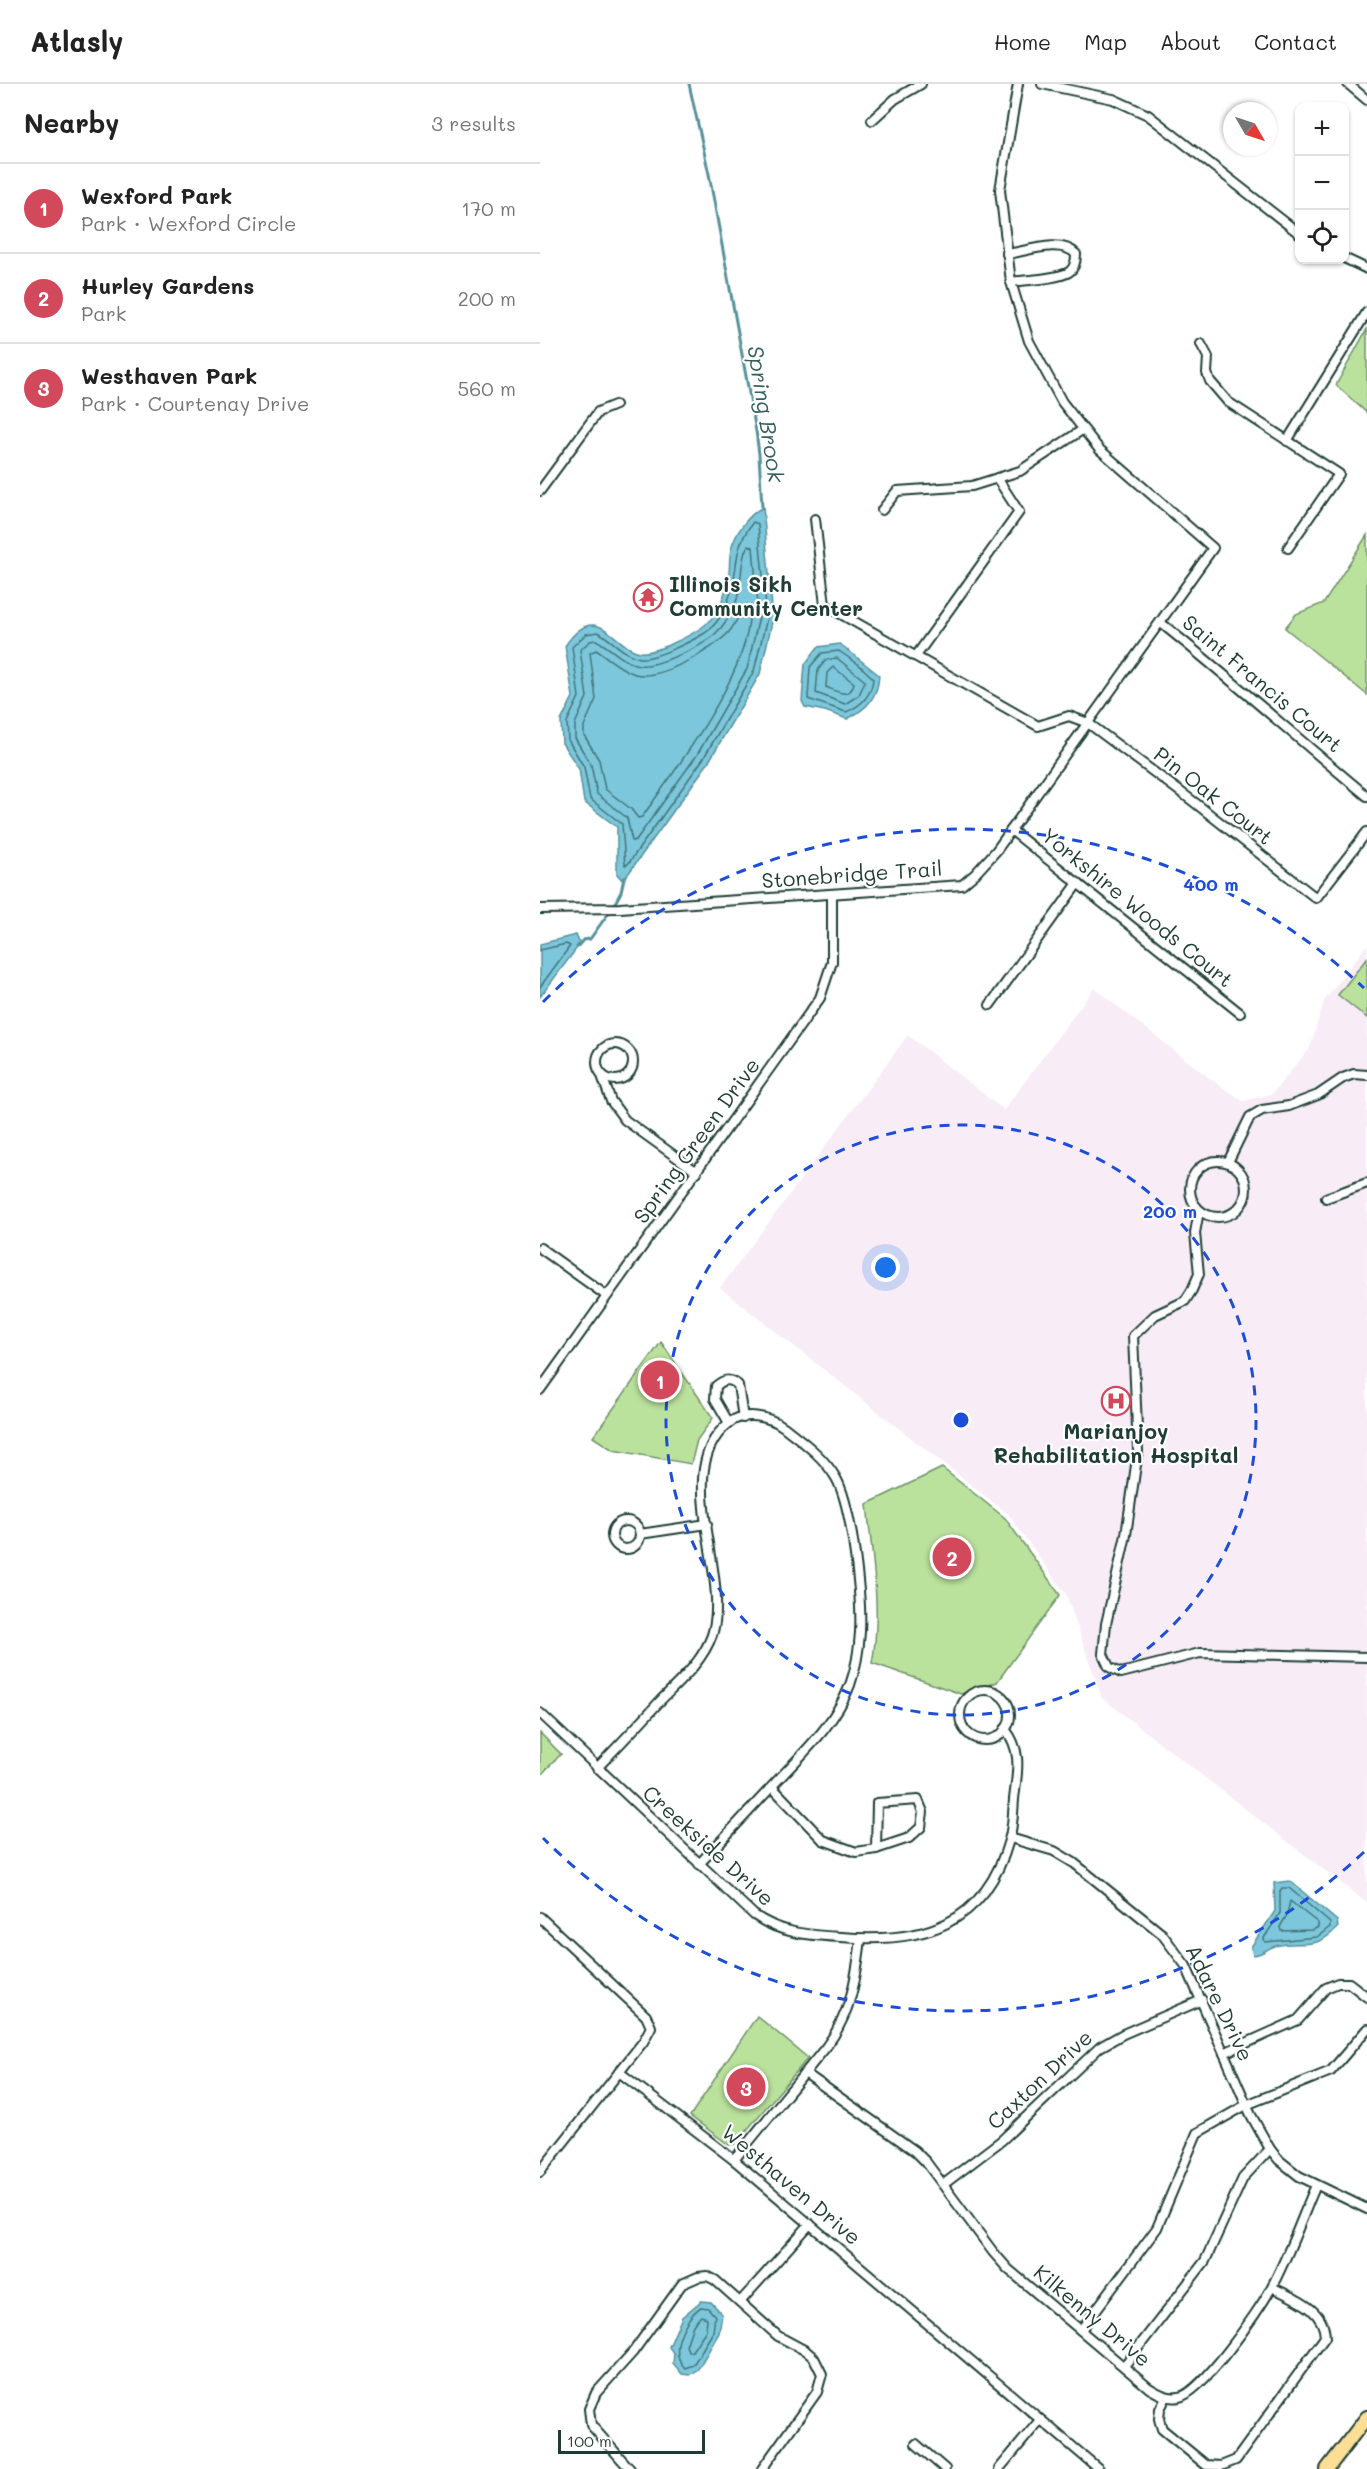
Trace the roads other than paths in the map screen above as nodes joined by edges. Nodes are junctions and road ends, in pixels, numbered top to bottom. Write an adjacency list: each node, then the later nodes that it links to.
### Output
1 (921, 84): 6 (street)
2 (1018, 84): 8 (street)
3 (1042, 84): 7 (street)
4 (1348, 84): 5 (street)
5 (1367, 100)
6 (872, 120)
7 (1295, 231)
8 (1007, 254): 11 (street); 11 (street)
9 (1349, 260): 10 (street)
10 (1367, 269)
11 (1011, 282): 15 (street)
12 (1367, 312): 16 (street)
13 (1201, 344): 16 (street)
14 (615, 405): 18 (street)
15 (1082, 429): 17 (street); 22 (street, Stonebridge Trail)
16 (1287, 441): 21 (street)
17 (997, 478): 19 (street); 23 (street)
18 (540, 491)
19 (882, 510)
20 (815, 519): 23 (street)
21 (1288, 548)
22 (1161, 623): 24 (street, Stonebridge Trail); 25 (street, Saint Francis Court)
23 (916, 656): 24 (street)
24 (1088, 723): 26 (street, Stonebridge Trail); 27 (street, Pin Oak Court)
25 (1367, 796)
26 (1011, 830): 28 (street, Yorkshire Woods Court); 29 (street, Stonebridge Trail)
27 (1367, 832)
28 (1078, 883): 31 (street); 32 (street, Yorkshire Woods Court)
29 (832, 894): 30 (street, Stonebridge Trail); 36 (street, Spring Green Drive)
30 (540, 909)
31 (990, 1005)
32 (1240, 1013)
33 (601, 1073): 33 (street); 36 (street)
34 (1367, 1075): 35 (street)
35 (1228, 1162): 39 (street); 39 (street)
36 (697, 1172): 41 (street, Spring Green Drive)
37 (1367, 1184): 38 (street)
38 (1326, 1198)
39 (1199, 1211): 47 (street)
40 (540, 1248): 41 (street)
41 (607, 1296): 42 (street, Spring Green Drive)
42 (540, 1390)
43 (743, 1418): 44 (street); 44 (street); 51 (street)
44 (729, 1423): 45 (street)
45 (707, 1524): 46 (street); 50 (street)
46 (640, 1534)
47 (1367, 1657)
48 (540, 1713): 50 (street, Creekside Drive)
49 (1005, 1730): 49 (street, Creekside Drive); 52 (street, Creekside Drive)
50 (597, 1768): 54 (street, Creekside Drive)
51 (772, 1786): 53 (street); 54 (street)
52 (1010, 1838): 56 (street, Creekside Drive); 58 (street, Adare Drive)
53 (876, 1849): 53 (street)
54 (699, 1864): 56 (street, Creekside Drive)
55 (540, 1917): 61 (street)
56 (861, 1939): 62 (street)
57 (1367, 1997): 60 (street)
58 (1202, 2000): 60 (street, Adare Drive); 67 (street, Caxton Drive)
59 (1367, 2029): 63 (street)
60 (1224, 2053): 63 (street, Adare Drive)
61 (619, 2072): 65 (street, Westhaven Drive); 66 (street)
62 (805, 2073): 65 (street); 67 (street, Kilkenny Drive)
63 (1246, 2105): 64 (street, Adare Drive); 73 (street)
64 (1270, 2149): 68 (street, Adare Drive); 74 (street)
65 (734, 2160): 70 (street, Westhaven Drive)
66 (540, 2172)
67 (944, 2184): 73 (street, Kilkenny Drive)
68 (1317, 2185): 69 (street, Adare Drive); 71 (street)
69 (1367, 2209)
70 (810, 2224): 72 (street); 77 (street, Westhaven Drive)
71 (1272, 2287): 75 (street); 75 (street)
72 (740, 2302): 79 (street); 80 (street)
73 (1081, 2330): 74 (street, Kilkenny Drive)
74 (1124, 2366): 75 (street, Kilkenny Drive)
75 (1166, 2397)
76 (1367, 2417): 84 (main road)
77 (1040, 2420): 82 (street); 83 (street, Westhaven Drive)
78 (916, 2444): 81 (street)
79 (630, 2469)
80 (762, 2469)
81 (945, 2469)
82 (999, 2469)
83 (1099, 2469)
84 (1327, 2469)

